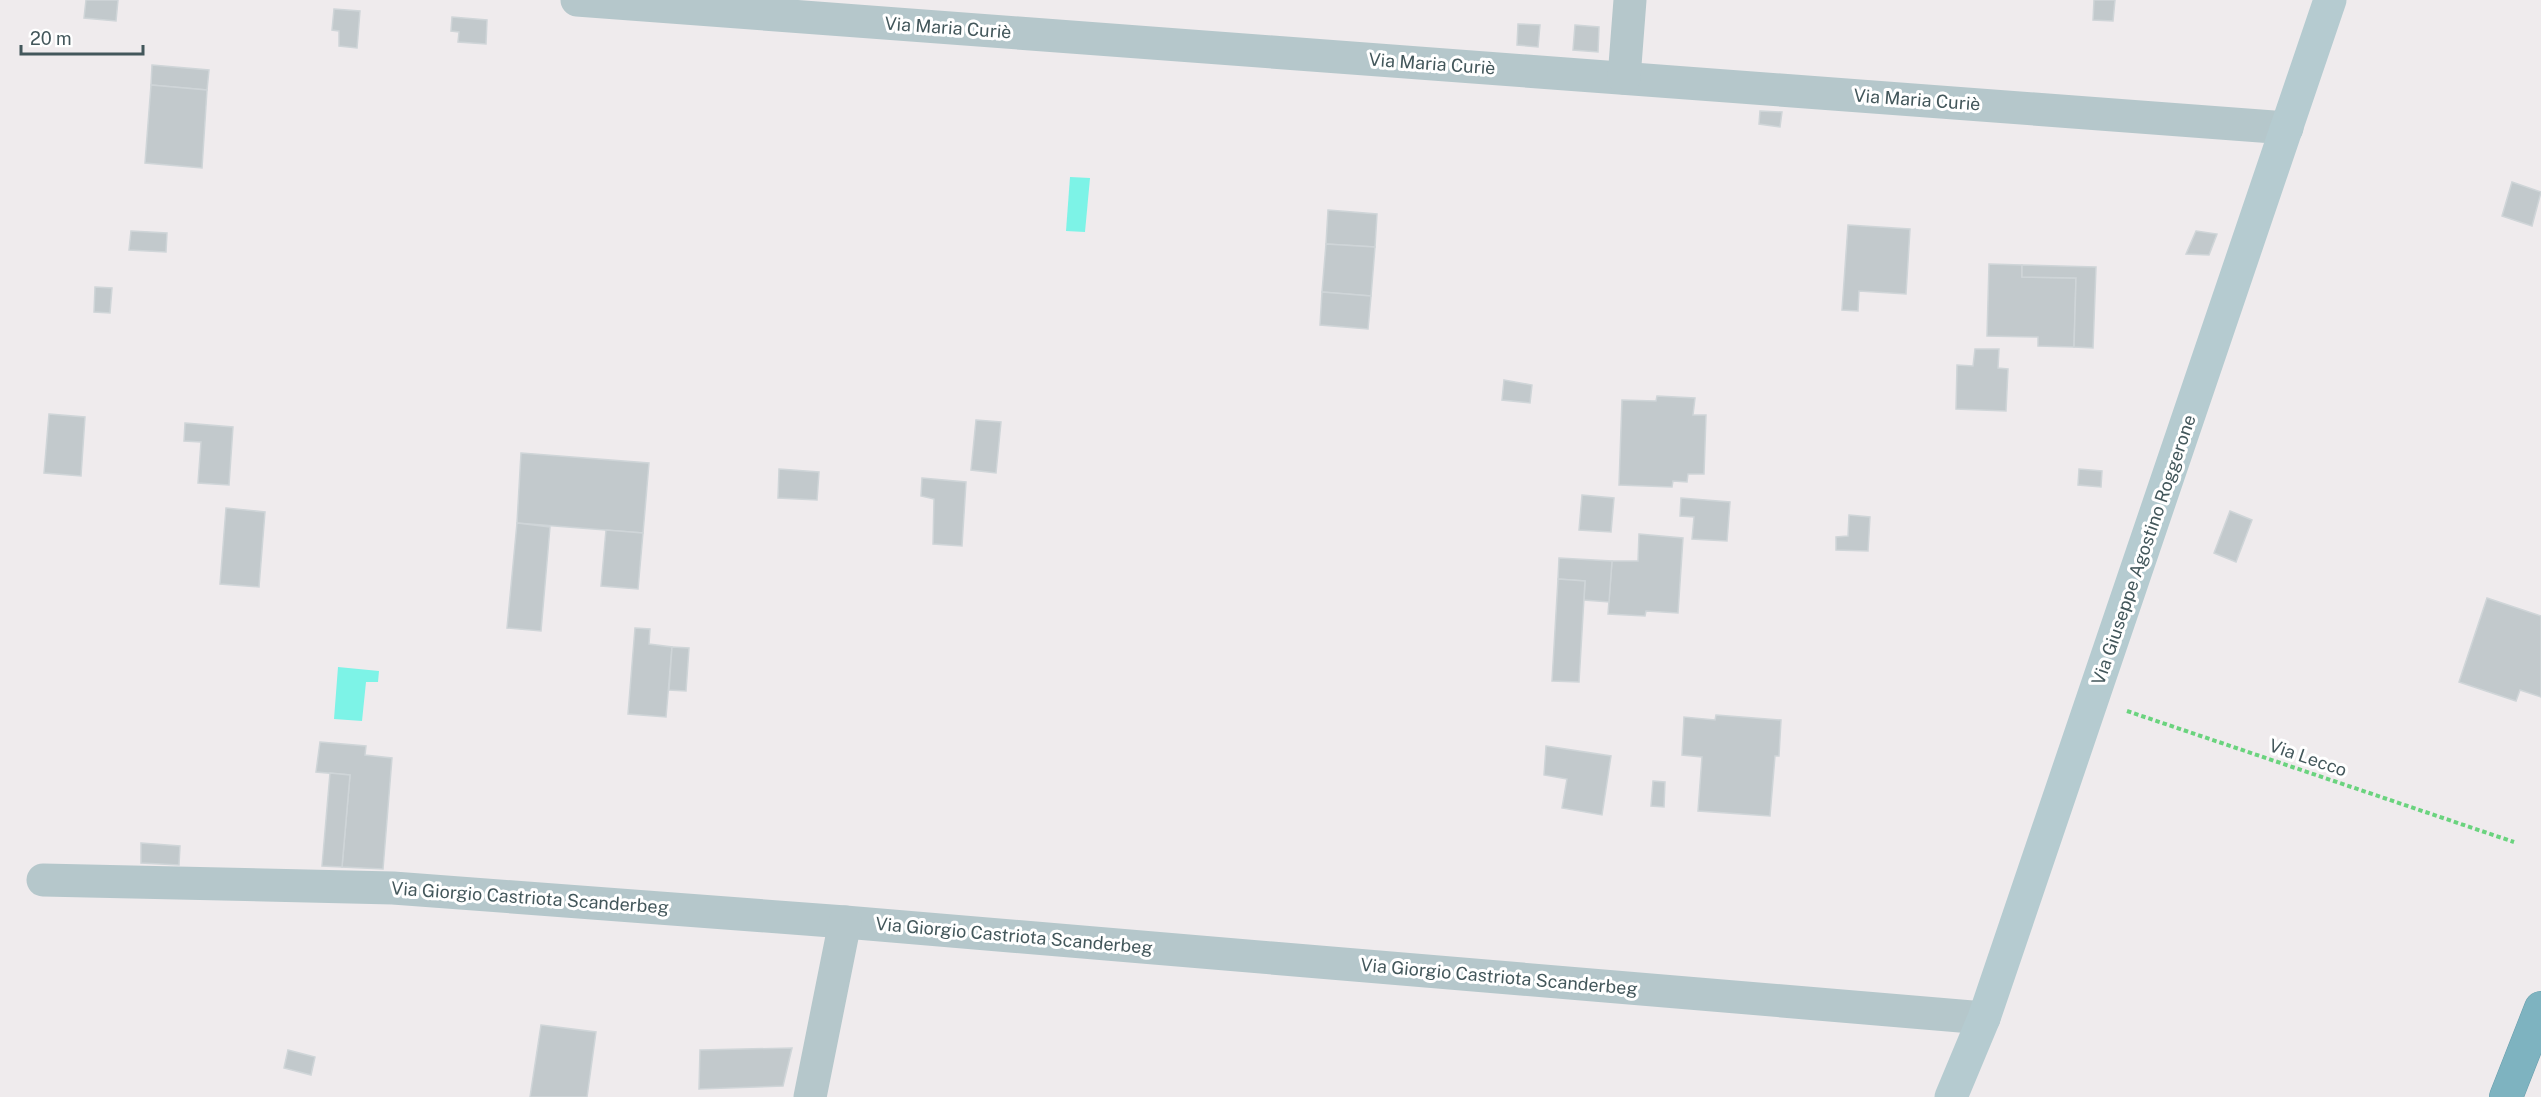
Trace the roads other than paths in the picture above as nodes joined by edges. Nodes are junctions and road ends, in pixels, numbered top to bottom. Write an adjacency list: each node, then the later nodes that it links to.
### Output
1 (577, 0): 4 (street, Via Maria Curiè)
2 (1630, 0): 4 (street)
3 (2330, 0): 5 (street, Via Giuseppe Agostino Roggerone)
4 (1624, 78): 5 (street, Via Maria Curiè)
5 (2287, 128): 9 (street, Via Giuseppe Agostino Roggerone)
6 (43, 880): 7 (street, Via Giorgio Castriota Scanderbeg)
7 (845, 922): 9 (street, Via Giorgio Castriota Scanderbeg); 10 (street)
8 (2541, 1008): 12 (highway)
9 (1984, 1018): 11 (street, Via Giuseppe Agostino Roggerone)
10 (810, 1097)
11 (1951, 1097)
12 (2506, 1097)

